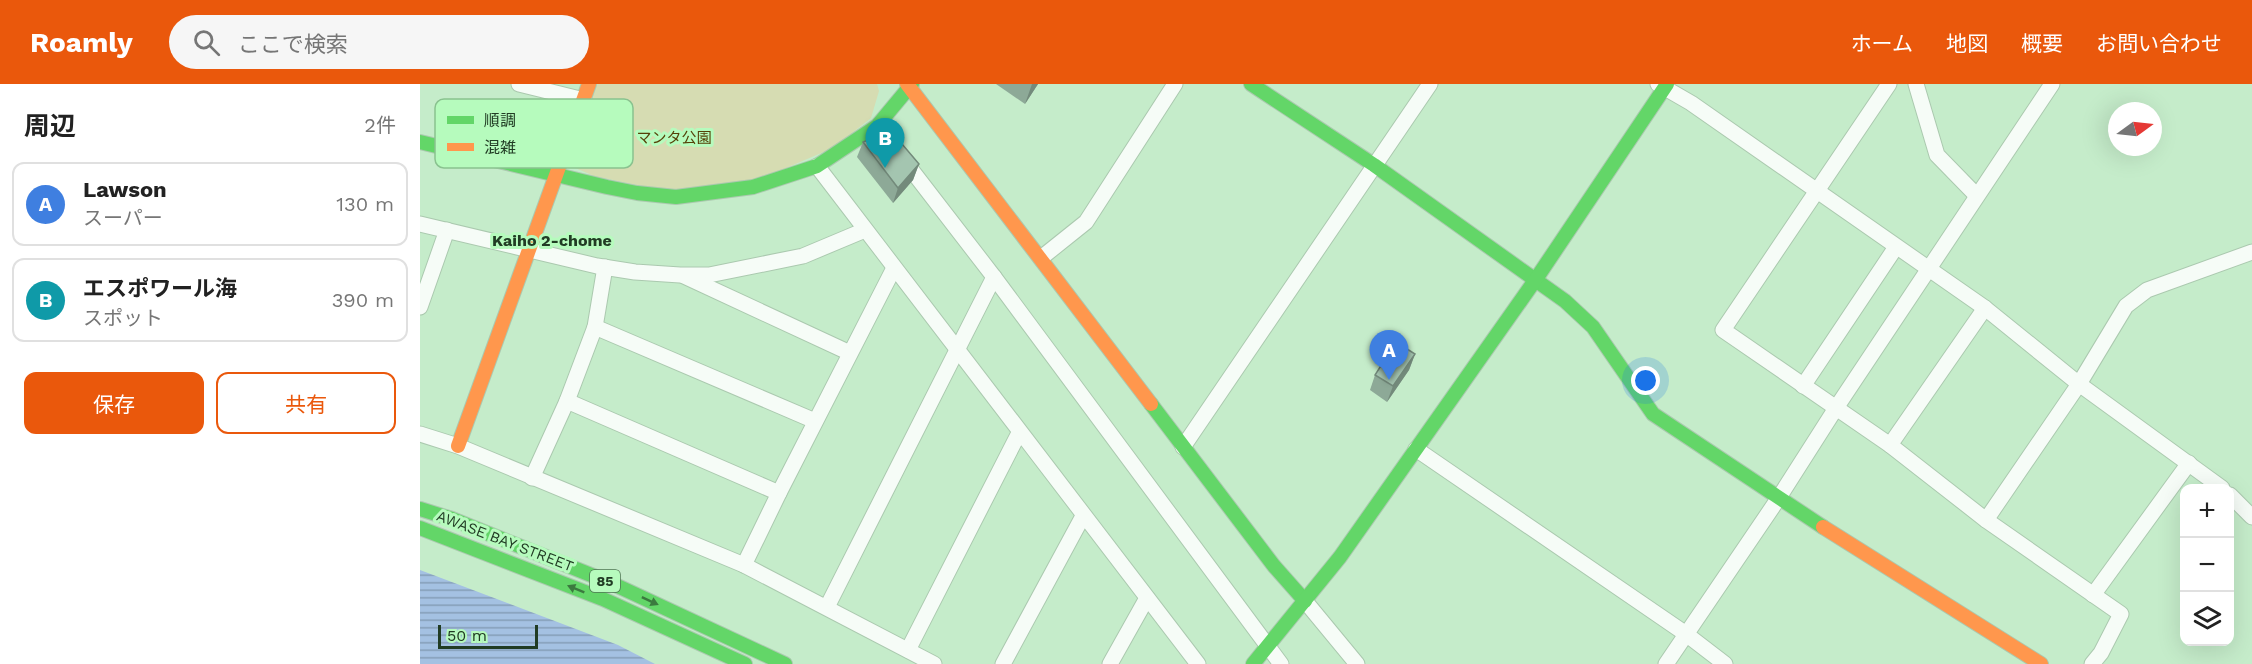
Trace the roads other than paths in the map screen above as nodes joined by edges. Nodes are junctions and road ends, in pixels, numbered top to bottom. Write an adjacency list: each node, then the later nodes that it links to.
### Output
1 (519, 84): 11 (street)
2 (589, 84): 12 (street)
3 (1175, 84): 29 (street)
4 (1251, 84): 16 (street)
5 (1430, 84): 16 (street)
6 (1889, 84): 21 (street)
7 (1916, 84): 22 (street)
8 (2052, 84): 22 (street)
9 (909, 85): 13 (street); 29 (street)
10 (1663, 85): 21 (street); 35 (street)
11 (580, 99)
12 (584, 99)
13 (877, 126): 17 (street); 34 (street)
14 (420, 142): 15 (street)
15 (435, 146)
16 (1374, 165): 35 (street); 50 (street)
17 (817, 166): 20 (street); 25 (street)
18 (529, 168): 20 (street)
19 (560, 168): 20 (street)
20 (558, 175): 27 (street)
21 (1817, 191): 26 (street); 42 (street)
22 (1976, 195): 32 (street)
23 (420, 224): 24 (street)
24 (447, 230): 27 (street); 36 (street)
25 (865, 230): 31 (street); 33 (street)
26 (1896, 247): 32 (street); 42 (street)
27 (530, 250): 30 (street); 49 (street)
28 (2252, 252): 41 (street)
29 (1041, 258): 50 (street)
30 (605, 267): 33 (street); 38 (street)
31 (894, 268): 39 (street); 40 (street)
32 (1928, 270): 37 (street); 44 (street)
33 (680, 275): 40 (street)
34 (993, 277): 39 (street); 69 (street)
35 (1536, 279): 51 (street); 56 (street)
36 (421, 302)
37 (1985, 308): 41 (street); 48 (street)
38 (595, 327): 43 (street); 45 (street)
39 (957, 351): 46 (street); 67 (street)
40 (850, 353): 45 (street)
41 (2079, 384): 52 (street); 61 (street)
42 (1803, 386): 44 (street)
43 (567, 401): 53 (street); 55 (street)
44 (1836, 408): 48 (street); 56 (street)
45 (815, 421): 55 (street)
46 (1019, 433): 59 (street); 70 (street)
47 (420, 434): 49 (street)
48 (1890, 445): 61 (street)
49 (458, 446): 53 (street)
50 (1183, 447): 66 (street)
51 (1416, 449): 66 (street); 68 (street)
52 (2189, 463): 54 (street); 64 (street)
53 (532, 478): 63 (street)
54 (2216, 484)
55 (779, 493): 63 (street)
56 (1778, 500): 68 (street); 82 (street)
57 (2234, 500): 60 (street)
58 (420, 509): 73 (street, AWASE BAY STREET / 85, one-way to 73)
59 (1083, 516): 65 (street); 75 (street)
60 (2252, 517)
61 (1986, 520): 64 (street)
62 (420, 528): 72 (street, AWASE BAY STREET / 85, one-way to 62)
63 (744, 565): 67 (street)
64 (2093, 595): 83 (street)
65 (1147, 598): 71 (street); 76 (street)
66 (1305, 601): 69 (street); 79 (street)
67 (827, 607): 70 (street)
68 (1686, 634): 80 (street); 81 (street)
69 (1268, 646): 77 (street); 78 (street)
70 (908, 650): 74 (street)
71 (1190, 661)
72 (745, 664)
73 (785, 664)
74 (934, 664)
75 (1003, 664)
76 (1110, 664)
77 (1252, 664)
78 (1281, 664)
79 (1357, 664)
80 (1666, 664)
81 (1725, 664)
82 (2041, 664)
83 (2092, 664)

